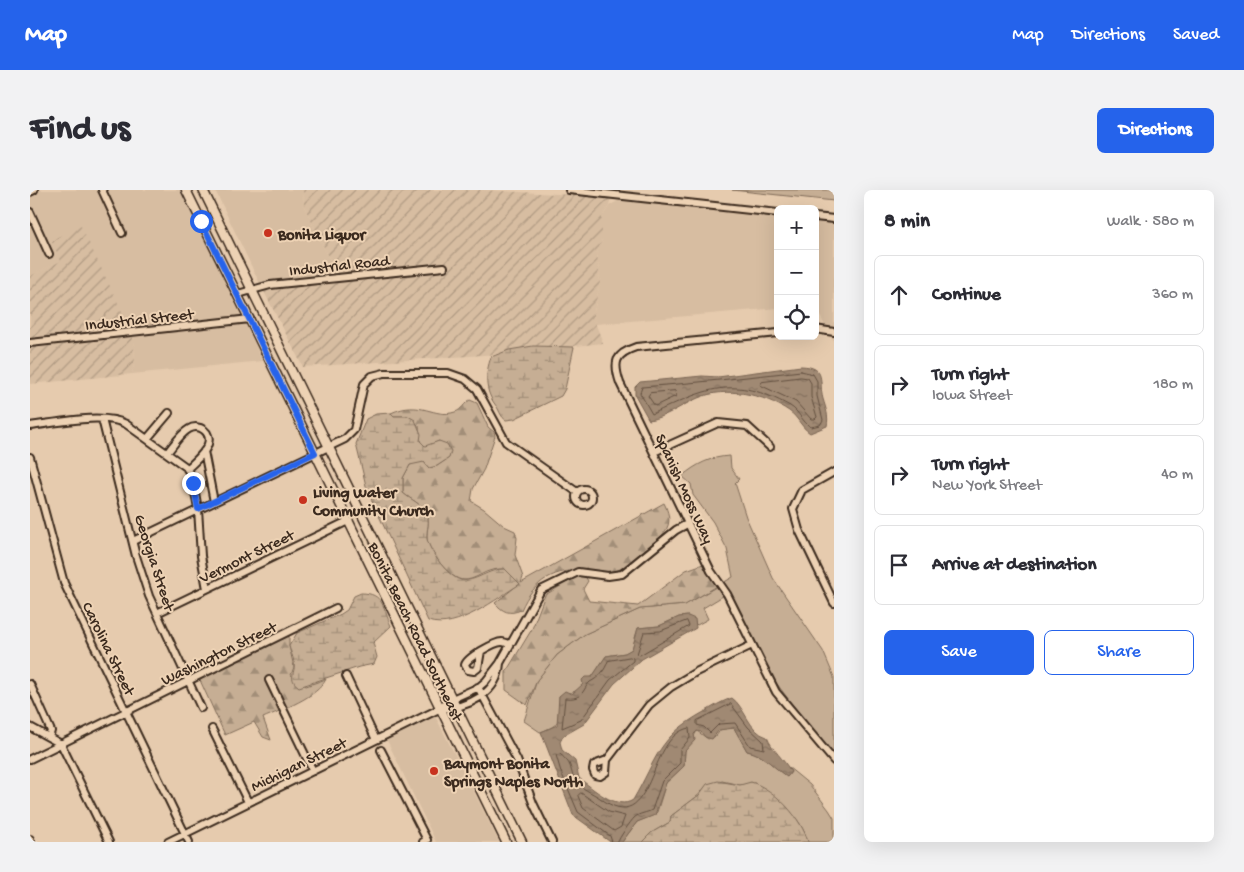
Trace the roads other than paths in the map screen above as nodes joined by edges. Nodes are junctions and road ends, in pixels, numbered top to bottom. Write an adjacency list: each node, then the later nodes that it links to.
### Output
1 (34, 190): 6 (street)
2 (102, 190): 12 (street)
3 (186, 190): 16 (main road, Bonita Beach Road Southeast)
4 (203, 190): 15 (main road, Bonita Beach Road Southeast)
5 (569, 190): 7 (street)
6 (30, 192)
7 (628, 193): 9 (street)
8 (30, 212): 13 (street)
9 (774, 212)
10 (819, 217): 11 (street)
11 (834, 219)
12 (122, 233)
13 (49, 254)
14 (444, 267): 15 (street, Industrial Road)
15 (251, 289): 16 (street, Industrial Road); 26 (main road, Bonita Beach Road Southeast)
16 (238, 294): 17 (main road, Bonita Beach Road Southeast)
17 (250, 320): 21 (street, Industrial Street); 31 (main road, Bonita Beach Road Southeast)
18 (819, 330): 19 (street)
19 (834, 332)
20 (774, 333): 29 (street, Spanish Moss Way)
21 (30, 343)
22 (169, 413): 25 (street)
23 (102, 419): 24 (street); 25 (street); 40 (street, Georgia Street)
24 (30, 426)
25 (147, 439): 30 (street)
26 (328, 447): 31 (street); 35 (street); 55 (main road, Bonita Beach Road Southeast)
27 (770, 447): 29 (street)
28 (204, 451): 30 (street); 33 (street); 36 (street)
29 (654, 452): 39 (street, Spanish Moss Way)
30 (167, 453): 33 (street)
31 (315, 453): 36 (street); 38 (main road, Bonita Beach Road Southeast)
32 (30, 456): 59 (street, Carolina Street)
33 (187, 469): 37 (street)
34 (834, 472): 42 (street)
35 (577, 492)
36 (214, 502): 37 (street)
37 (198, 509): 40 (street); 41 (street)
38 (348, 521): 41 (street, Vermont Street); 58 (main road, Bonita Beach Road Southeast)
39 (687, 524): 45 (street); 46 (street, Spanish Moss Way)
40 (133, 541): 44 (street, Georgia Street)
41 (207, 589): 44 (street, Vermont Street)
42 (834, 603)
43 (336, 608): 51 (street, Washington Street)
44 (157, 613): 51 (street, Georgia Street)
45 (510, 645): 47 (street); 48 (street)
46 (752, 645): 67 (street); 68 (street, Spanish Moss Way)
47 (481, 651)
48 (500, 663): 53 (street); 54 (street)
49 (346, 676): 63 (street)
50 (269, 680): 69 (street)
51 (189, 682): 56 (street, Georgia Street); 59 (street, Washington Street)
52 (30, 684): 62 (street)
53 (478, 687): 54 (street); 55 (street)
54 (482, 696): 57 (street); 78 (street)
55 (450, 700): 57 (main road, Bonita Beach Road Southeast); 58 (street)
56 (201, 708)
57 (455, 708): 58 (street); 77 (main road, Bonita Beach Road Southeast)
58 (440, 709): 63 (street, Michigan Street); 76 (main road, Bonita Beach Road Southeast)
59 (126, 713): 64 (street, Washington Street); 71 (street, Carolina Street)
60 (30, 727): 62 (street)
61 (212, 729): 70 (street)
62 (49, 737): 64 (street)
63 (376, 740): 69 (street, Michigan Street)
64 (61, 744): 66 (street, Washington Street); 73 (street)
65 (381, 750): 72 (street)
66 (30, 760)
67 (607, 760)
68 (834, 761)
69 (313, 770): 70 (street, Michigan Street)
70 (248, 802): 71 (street, Michigan Street)
71 (186, 833): 74 (street, Michigan Street); 75 (street, Carolina Street)
72 (425, 841)
73 (109, 842)
74 (168, 842)
75 (189, 842)
76 (506, 842)
77 (522, 842)
78 (552, 842)

